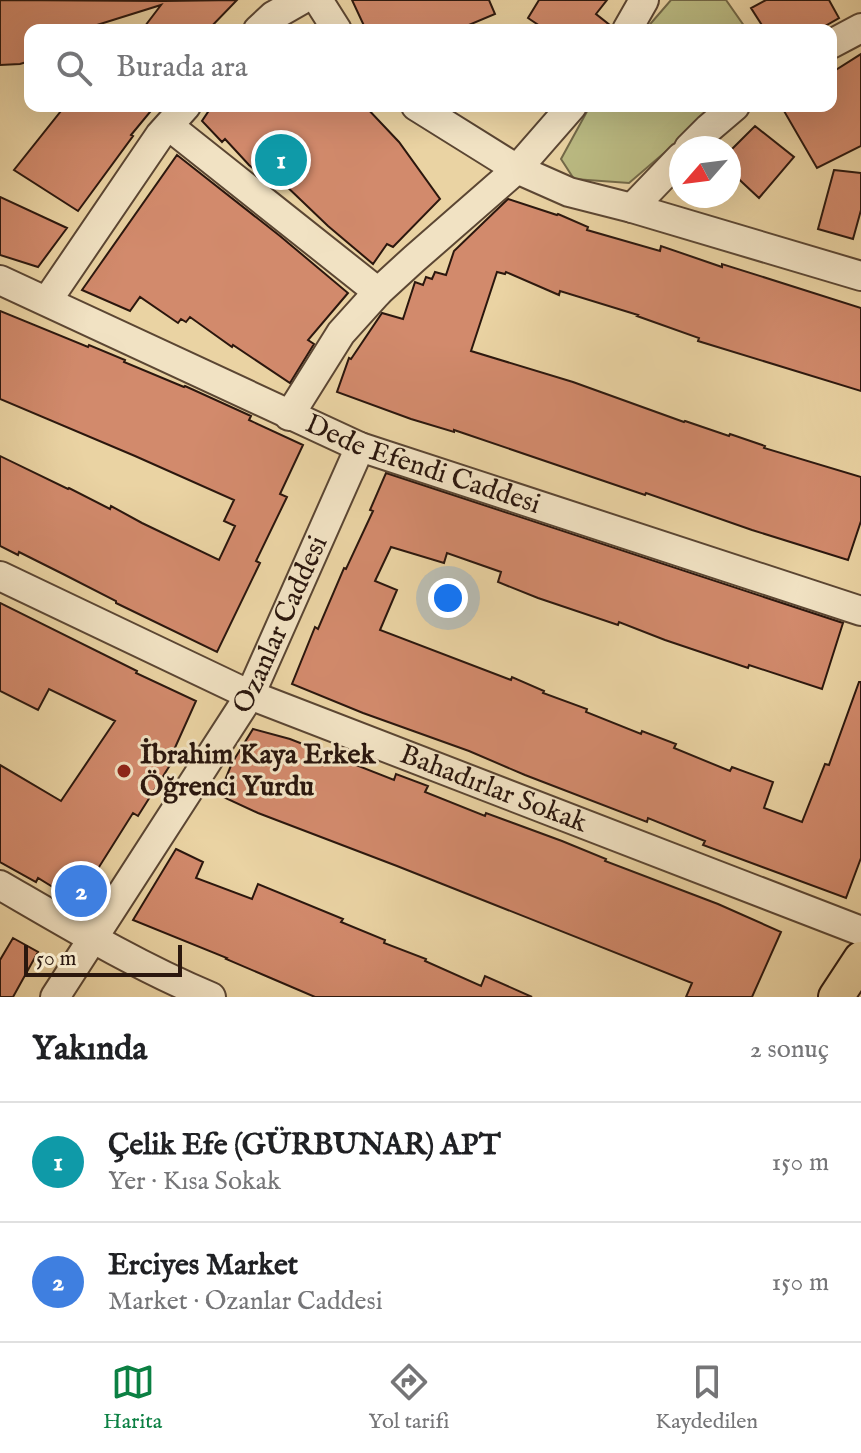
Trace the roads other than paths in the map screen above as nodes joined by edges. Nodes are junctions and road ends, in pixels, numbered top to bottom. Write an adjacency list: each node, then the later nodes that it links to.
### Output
1 (301, 0): 4 (street)
2 (318, 0): 5 (street)
3 (644, 0): 6 (street)
4 (264, 24)
5 (333, 24)
6 (630, 24)
7 (861, 28): 8 (street)
8 (837, 41)
9 (426, 112): 14 (street)
10 (567, 112): 14 (street)
11 (728, 112): 13 (street)
12 (177, 116): 19 (street); 20 (street)
13 (701, 136)
14 (517, 169): 16 (street); 19 (street)
15 (669, 169): 16 (street)
16 (632, 208): 17 (street)
17 (861, 276)
18 (0, 280): 20 (street, Dede Efendi Caddesi)
19 (378, 292): 21 (street)
20 (47, 301): 21 (street, Dede Efendi Caddesi)
21 (289, 416): 22 (street, Dede Efendi Caddesi)
22 (360, 447): 24 (street, Dede Efendi Caddesi); 25 (street, Ozanlar Caddesi)
23 (0, 576): 25 (street, Bahadırlar Sokak)
24 (861, 611)
25 (250, 695): 27 (street, Bahadırlar Sokak); 28 (street, Ozanlar Caddesi)
26 (0, 885): 28 (street)
27 (861, 931)
28 (93, 939): 30 (street, Ozanlar Caddesi); 31 (street)
29 (861, 959): 32 (main road)
30 (55, 997)
31 (211, 997)
32 (836, 997)

